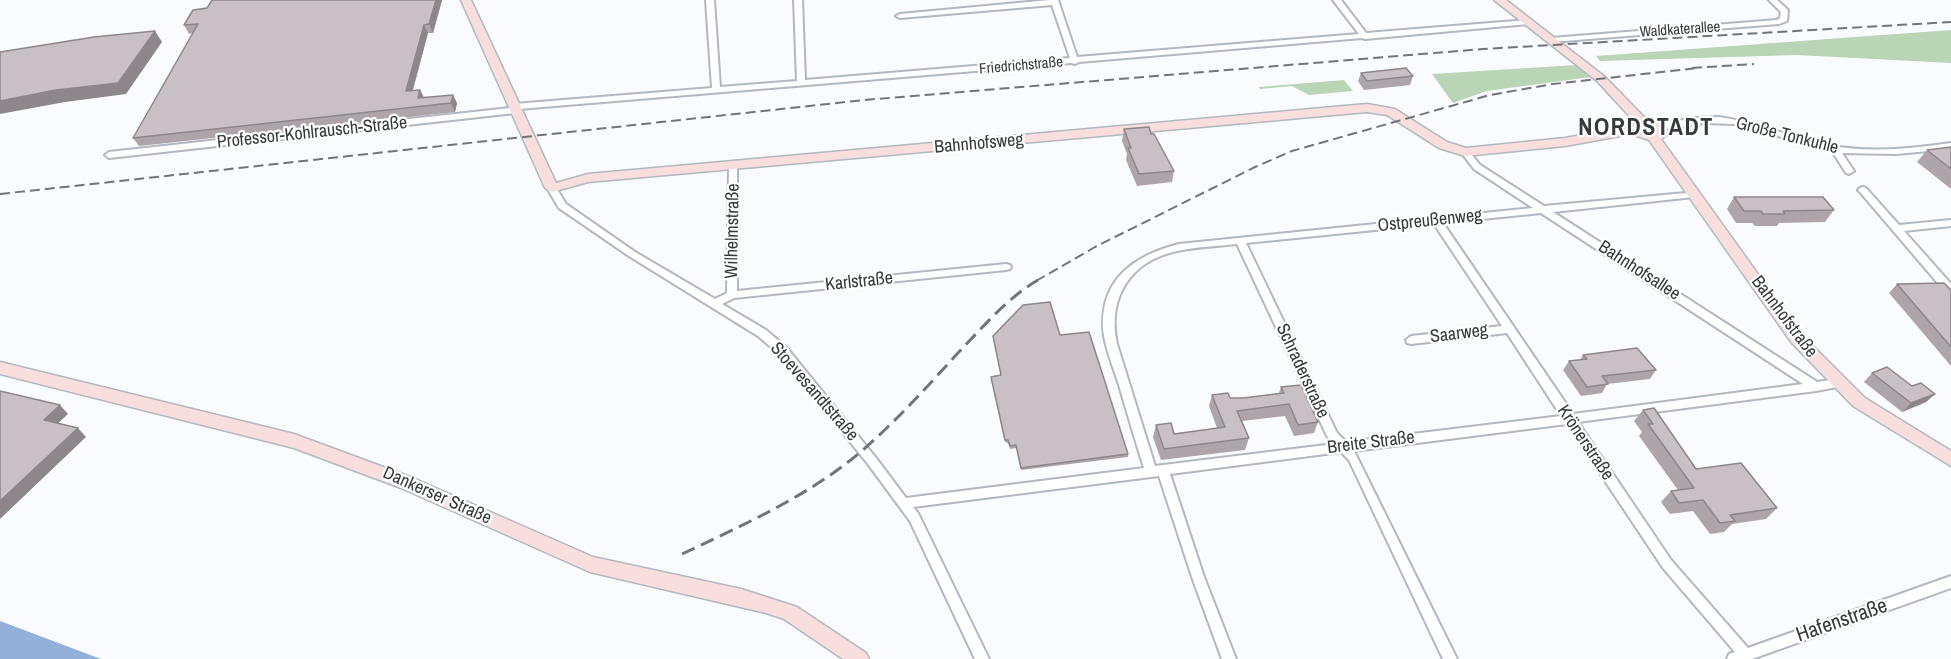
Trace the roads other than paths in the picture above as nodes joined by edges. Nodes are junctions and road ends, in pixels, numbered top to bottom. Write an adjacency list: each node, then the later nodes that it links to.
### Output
1 (466, 0): 15 (street, Stoevesandtstraße)
2 (710, 0): 14 (street)
3 (798, 0): 13 (street)
4 (1337, 0): 10 (street)
5 (1499, 0): 9 (street)
6 (1773, 0): 11 (street, Waldkaterallee)
7 (1054, 2): 8 (street); 12 (street)
8 (900, 16)
9 (1528, 22): 10 (street, Friedrichstraße); 11 (street)
10 (1365, 37): 12 (street, Friedrichstraße)
11 (1551, 40): 17 (street)
12 (1075, 62): 13 (street, Friedrichstraße)
13 (801, 83): 14 (street, Friedrichstraße)
14 (716, 90): 15 (street, Friedrichstraße)
15 (515, 109): 22 (street, Professor-Kohlrausch-Straße); 25 (street, Stoevesandtstraße)
16 (1404, 120): 21 (street, Bahnhofsallee); 23 (street, Bahnhofsweg)
17 (1636, 125): 18 (street); 21 (street, Bahnhofsallee)
18 (1656, 132): 20 (street, Große Tonkuhle); 27 (street, Bahnhofstraße)
19 (1951, 146): 20 (street, Große Tonkuhle)
20 (1835, 149): 24 (street)
21 (1465, 152): 28 (street, Bahnhofsallee)
22 (109, 155)
23 (734, 167): 25 (street, Bahnhofsweg); 35 (street, Wilhelmstraße)
24 (1849, 171)
25 (552, 188): 36 (street, Stoevesandtstraße)
26 (1863, 190): 31 (street)
27 (1694, 194): 28 (street, Ostpreußenweg); 40 (street, Bahnhofstraße)
28 (1542, 209): 29 (street, Ostpreußenweg); 41 (street, Bahnhofsallee)
29 (1437, 221): 32 (street, Ostpreußenweg); 37 (street, Krönerstraße)
30 (1951, 223): 31 (street)
31 (1896, 229): 34 (street)
32 (1240, 240): 43 (street, Schraderstraße); 45 (street, Ostpreußenweg)
33 (1006, 267): 35 (street, Karlstraße)
34 (1951, 291)
35 (732, 295): 36 (street, Karlstraße)
36 (714, 304): 46 (street, Stoevesandtstraße)
37 (1508, 329): 38 (street, Saarweg); 42 (street, Krönerstraße)
38 (1411, 340)
39 (0, 368): 49 (street, Dankerser Straße)
40 (1838, 383): 41 (street, Breite Straße); 44 (street, Bahnhofstraße)
41 (1816, 387): 42 (street, Breite Straße)
42 (1568, 418): 43 (street, Breite Straße); 48 (street, Krönerstraße)
43 (1343, 446): 45 (street, Breite Straße); 52 (street, Schraderstraße)
44 (1951, 459)
45 (1157, 470): 46 (street, Breite Straße); 51 (street)
46 (904, 503): 50 (street, Stoevesandtstraße)
47 (1951, 582): 48 (street, Hafenstraße)
48 (1740, 657)
49 (859, 659)
50 (982, 659)
51 (1229, 659)
52 (1450, 659)

